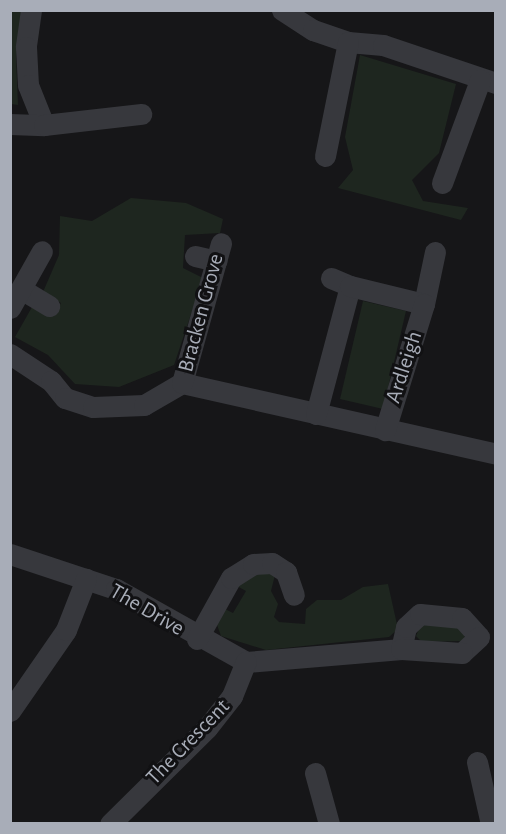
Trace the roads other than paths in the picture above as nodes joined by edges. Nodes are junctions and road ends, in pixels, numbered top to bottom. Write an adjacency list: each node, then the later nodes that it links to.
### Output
1 (31, 10): 7 (street)
2 (282, 10): 3 (street)
3 (348, 42): 4 (street); 8 (street)
4 (488, 82): 9 (street)
5 (141, 114): 7 (street)
6 (10, 124): 7 (street)
7 (44, 125)
8 (325, 156)
9 (442, 183)
10 (42, 251): 13 (street)
11 (435, 252): 14 (street, Ardleigh)
12 (195, 256): 18 (street, Bracken Grove)
13 (21, 289): 15 (street); 16 (street)
14 (424, 304): 20 (street, Ardleigh); 21 (street, Ardleigh)
15 (49, 306)
16 (10, 308)
17 (10, 354): 18 (street, Bracken Grove)
18 (182, 383): 19 (street, Bracken Grove)
19 (286, 407): 20 (street, Ardleigh)
20 (316, 414): 21 (street, Ardleigh)
21 (384, 430): 22 (street, Ardleigh)
22 (495, 454)
23 (10, 554): 24 (street, The Drive)
24 (86, 579): 26 (street, The Drive); 29 (street)
25 (294, 595): 26 (street)
26 (197, 639): 28 (street, The Drive)
27 (401, 649): 28 (street)
28 (246, 663): 33 (street, The Crescent)
29 (10, 711)
30 (477, 762): 32 (street)
31 (315, 774): 34 (street)
32 (491, 798): 35 (street)
33 (110, 824)
34 (328, 824)
35 (490, 824)

